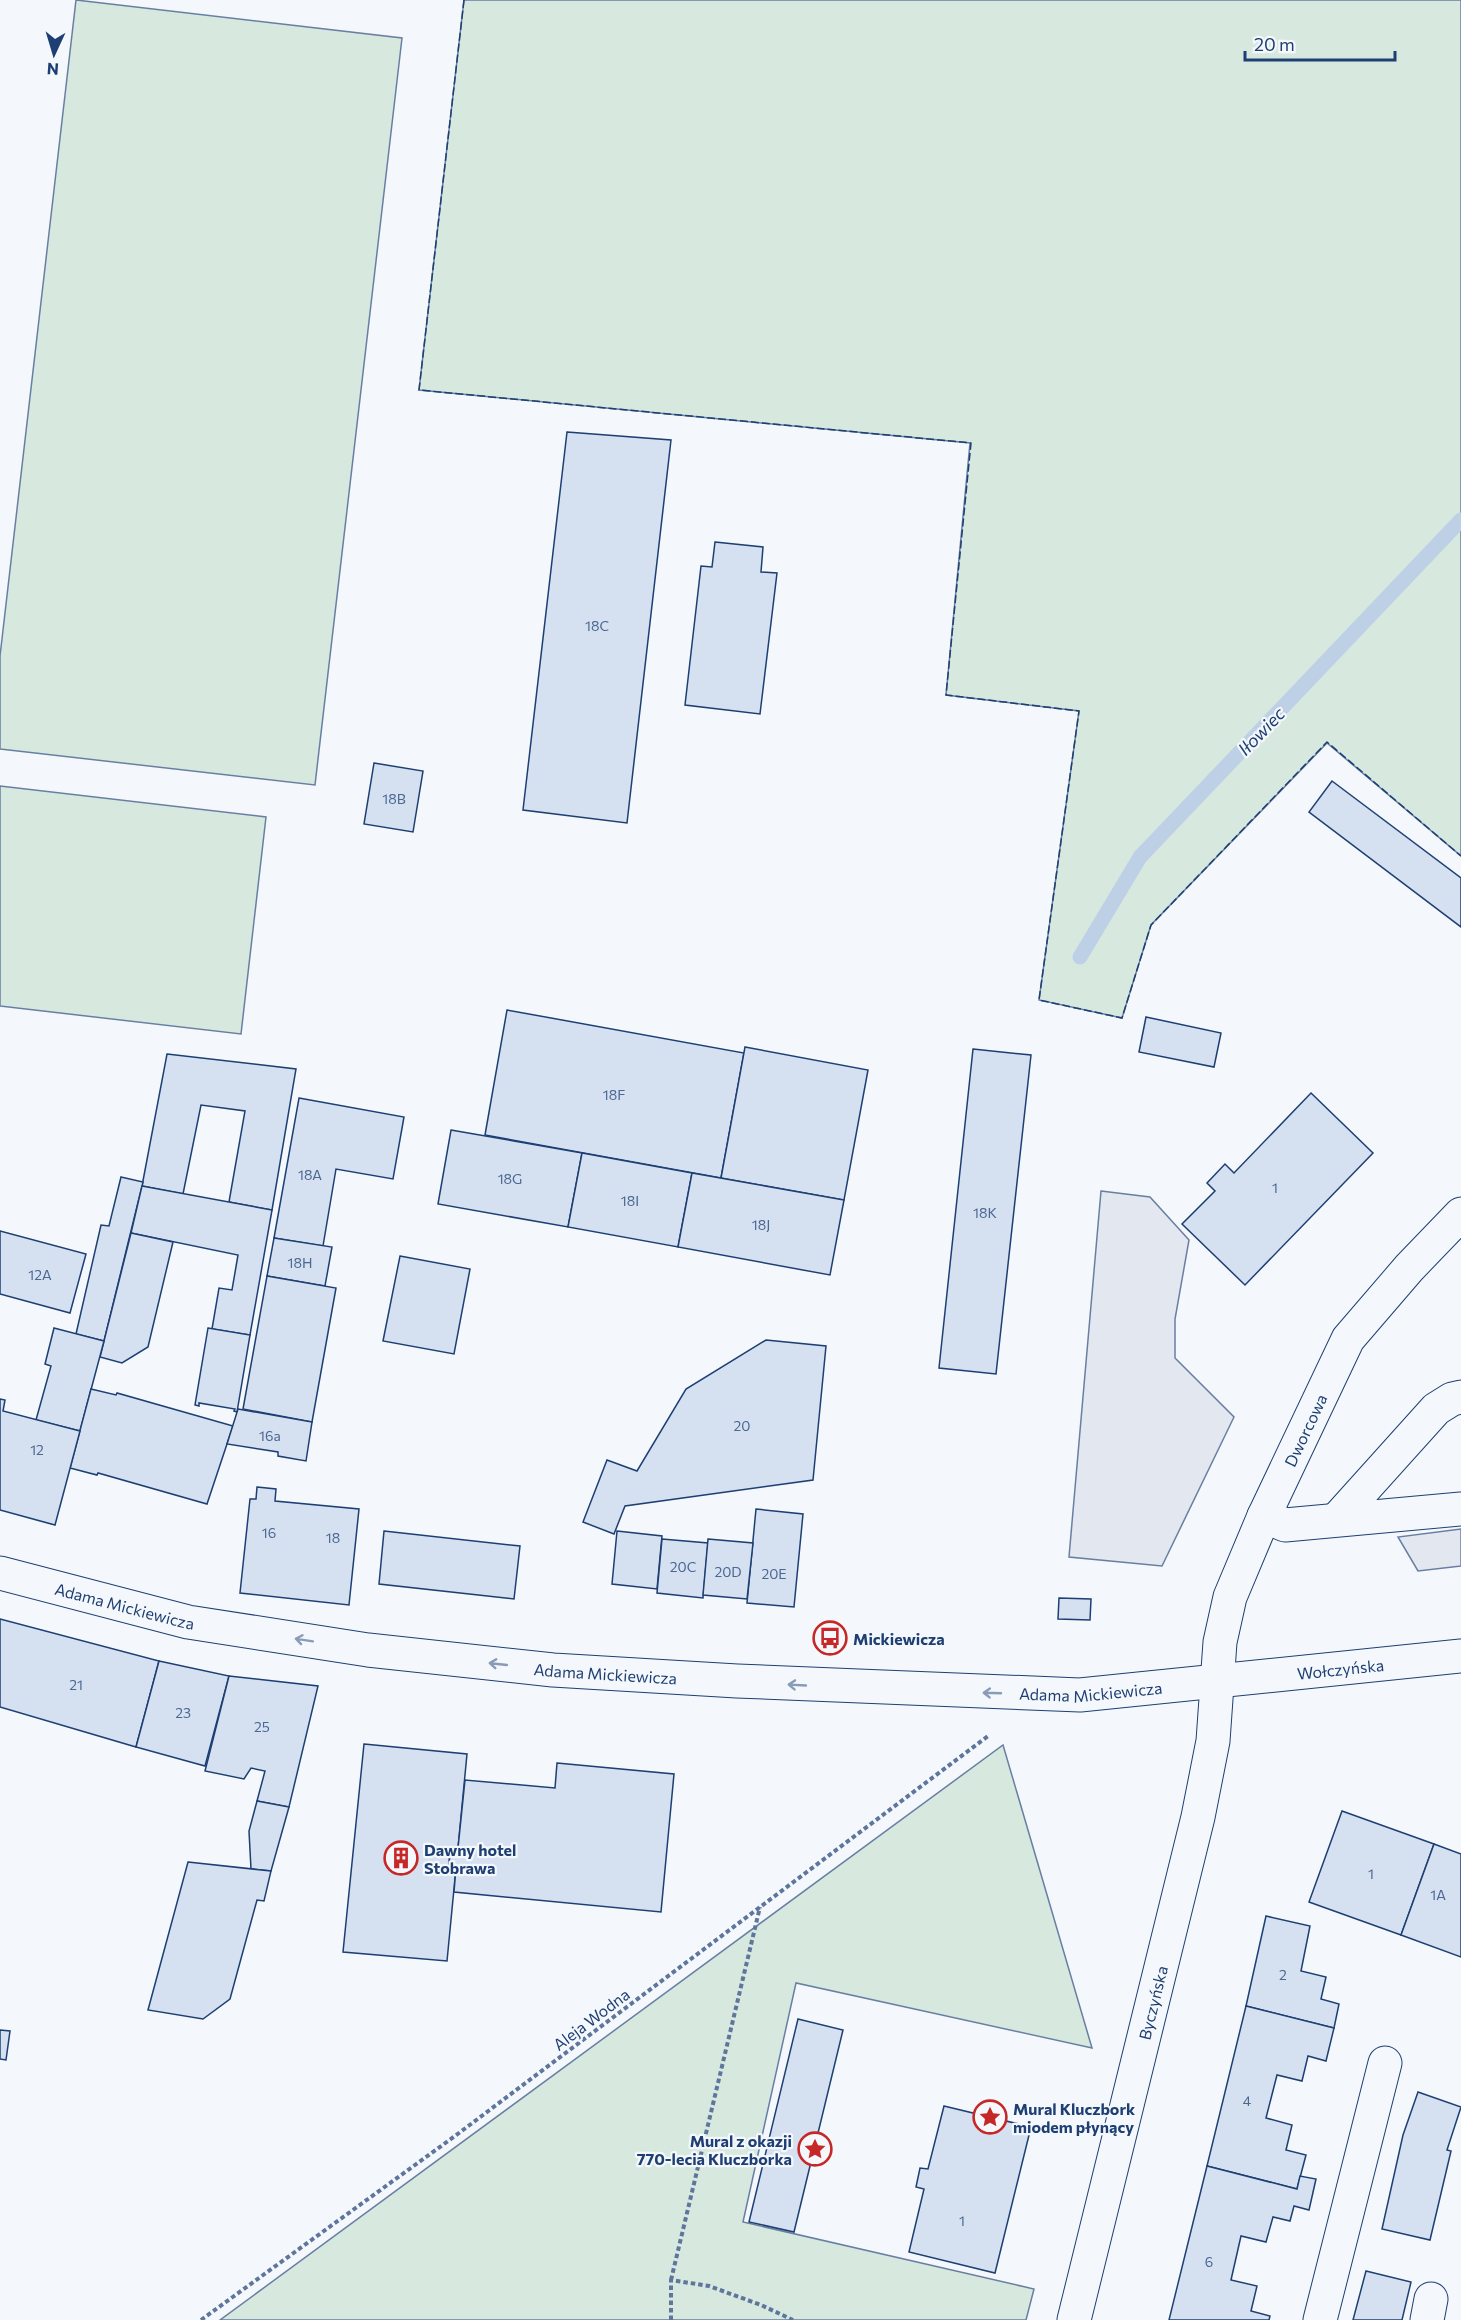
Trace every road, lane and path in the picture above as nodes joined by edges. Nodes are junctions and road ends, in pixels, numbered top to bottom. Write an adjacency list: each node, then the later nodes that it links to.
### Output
1 (1461, 1214): 4 (street, Dworcowa)
2 (1461, 1397): 5 (street)
3 (1461, 1509): 5 (street)
4 (1264, 1516): 5 (street); 8 (street, Dworcowa)
5 (1337, 1518)
6 (0, 1573): 8 (street, Adama Mickiewicza, one-way to 6)
7 (1461, 1656): 8 (street, Wołczyńska)
8 (1218, 1682): 16 (street, Byczyńska)
9 (992, 1733): 10 (path, Aleja Wodna)
10 (760, 1906): 12 (path); 13 (path, Aleja Wodna)
11 (1385, 2063): 17 (street)
12 (670, 2280): 14 (path); 15 (path)
13 (201, 2320)
14 (671, 2320)
15 (793, 2320)
16 (1074, 2320)
17 (1320, 2320)

